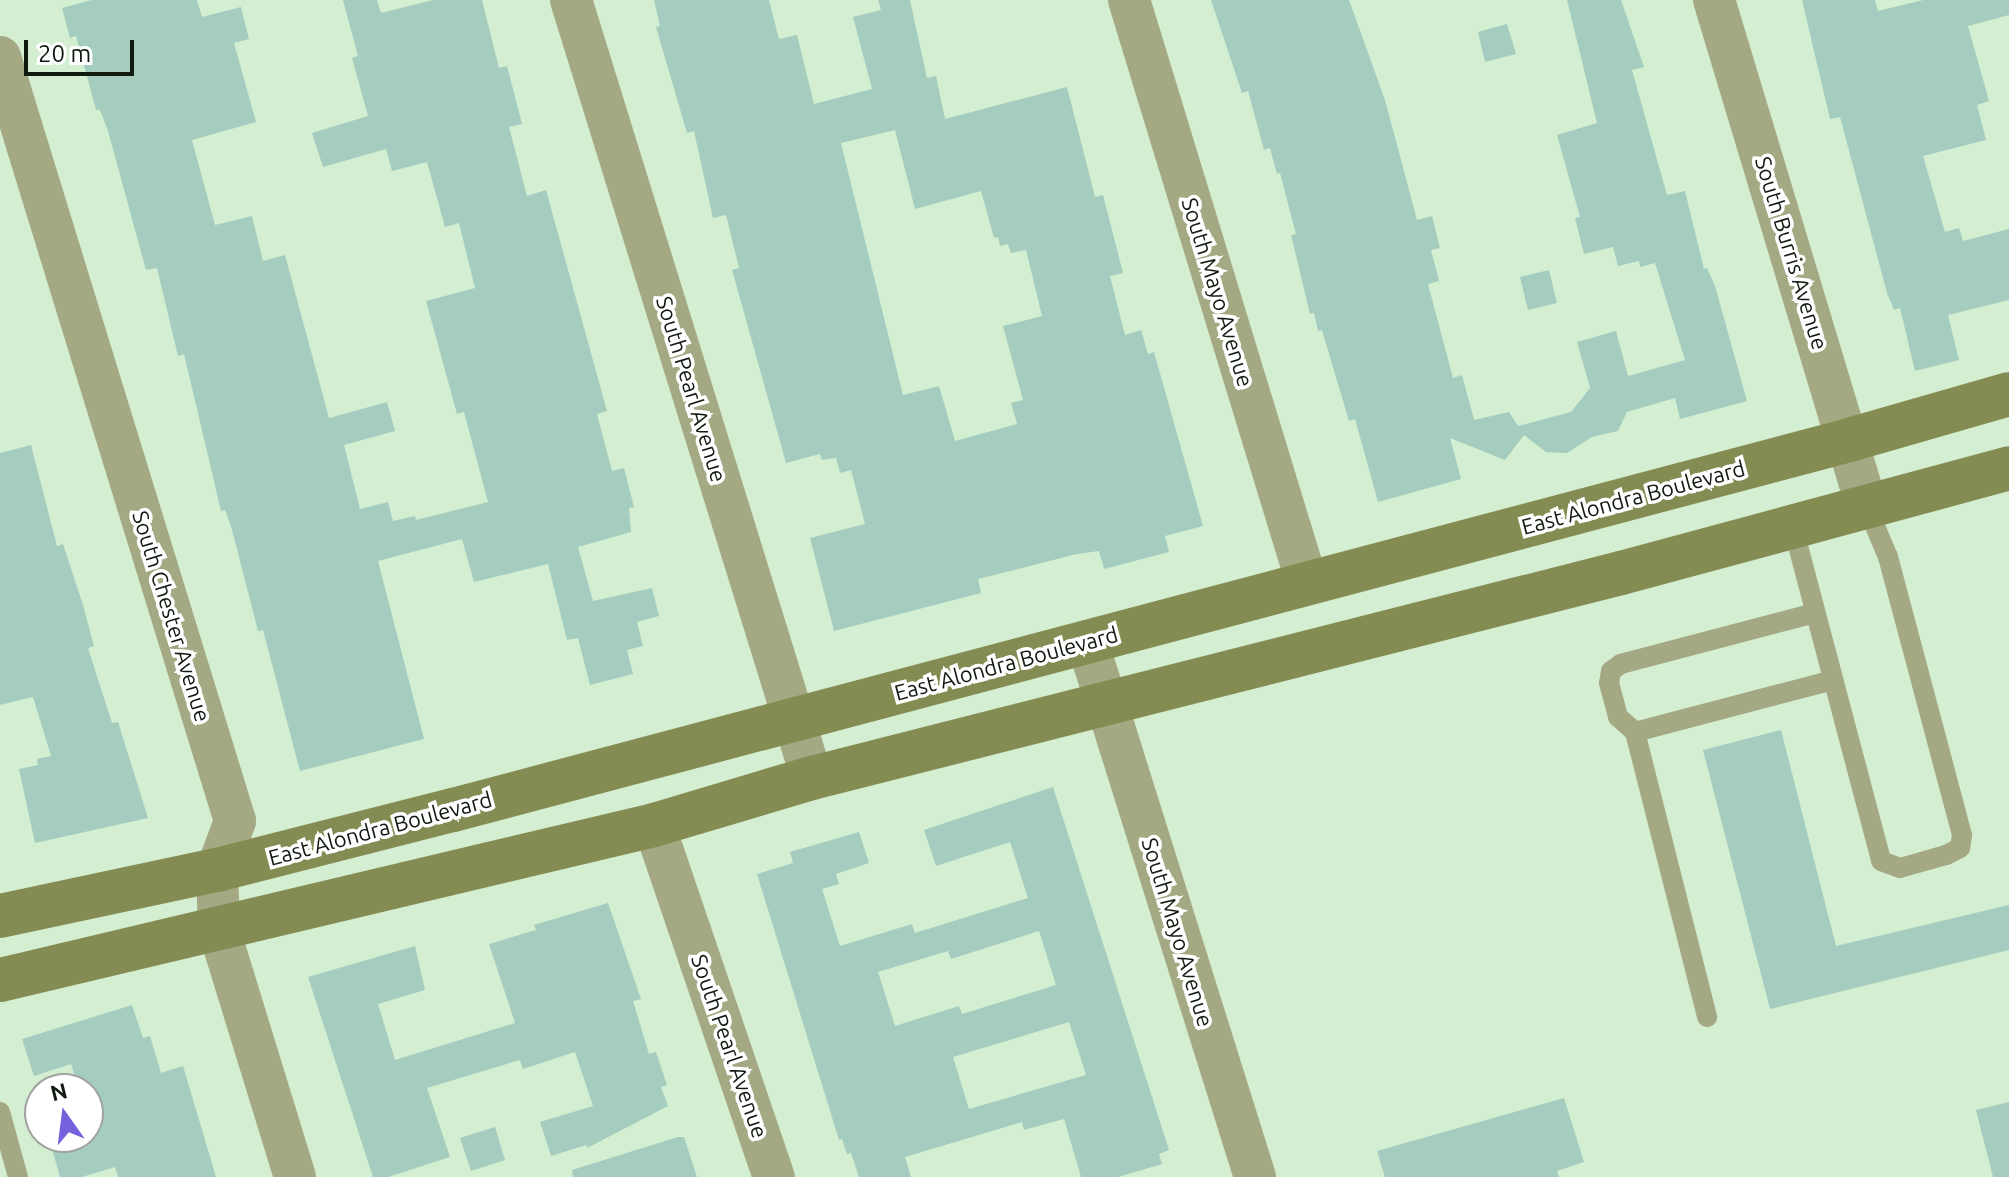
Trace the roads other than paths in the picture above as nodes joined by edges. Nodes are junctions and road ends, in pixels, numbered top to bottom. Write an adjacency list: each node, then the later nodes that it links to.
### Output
1 (571, 0): 15 (street, South Pearl Avenue)
2 (1129, 0): 10 (street, South Mayo Avenue)
3 (1714, 0): 6 (street, South Burris Avenue)
4 (0, 57): 19 (street, South Chester Avenue)
5 (2009, 394): 6 (main road, East Alondra Boulevard)
6 (1849, 440): 8 (street, South Burris Avenue); 10 (main road, East Alondra Boulevard)
7 (2009, 468): 8 (main road)
8 (1867, 507): 9 (main road); 13 (lane)
9 (1793, 527): 11 (lane); 14 (main road)
10 (1307, 583): 12 (main road, East Alondra Boulevard)
11 (1815, 613): 13 (lane); 16 (lane)
12 (1087, 641): 14 (street, South Mayo Avenue); 15 (main road, East Alondra Boulevard)
13 (1833, 680): 16 (lane)
14 (1106, 703): 17 (main road); 28 (street, South Mayo Avenue)
15 (795, 719): 17 (street, South Pearl Avenue); 19 (main road, East Alondra Boulevard)
16 (1635, 732): 23 (lane)
17 (812, 778): 18 (main road)
18 (654, 825): 21 (main road); 27 (street, South Pearl Avenue)
19 (217, 870): 20 (main road, East Alondra Boulevard); 21 (street, South Chester Avenue)
20 (0, 916)
21 (219, 930): 22 (main road); 26 (street, South Chester Avenue)
22 (0, 980)
23 (1707, 1017)
24 (0, 1112): 25 (lane)
25 (18, 1177)
26 (295, 1177)
27 (774, 1177)
28 (1255, 1177)

